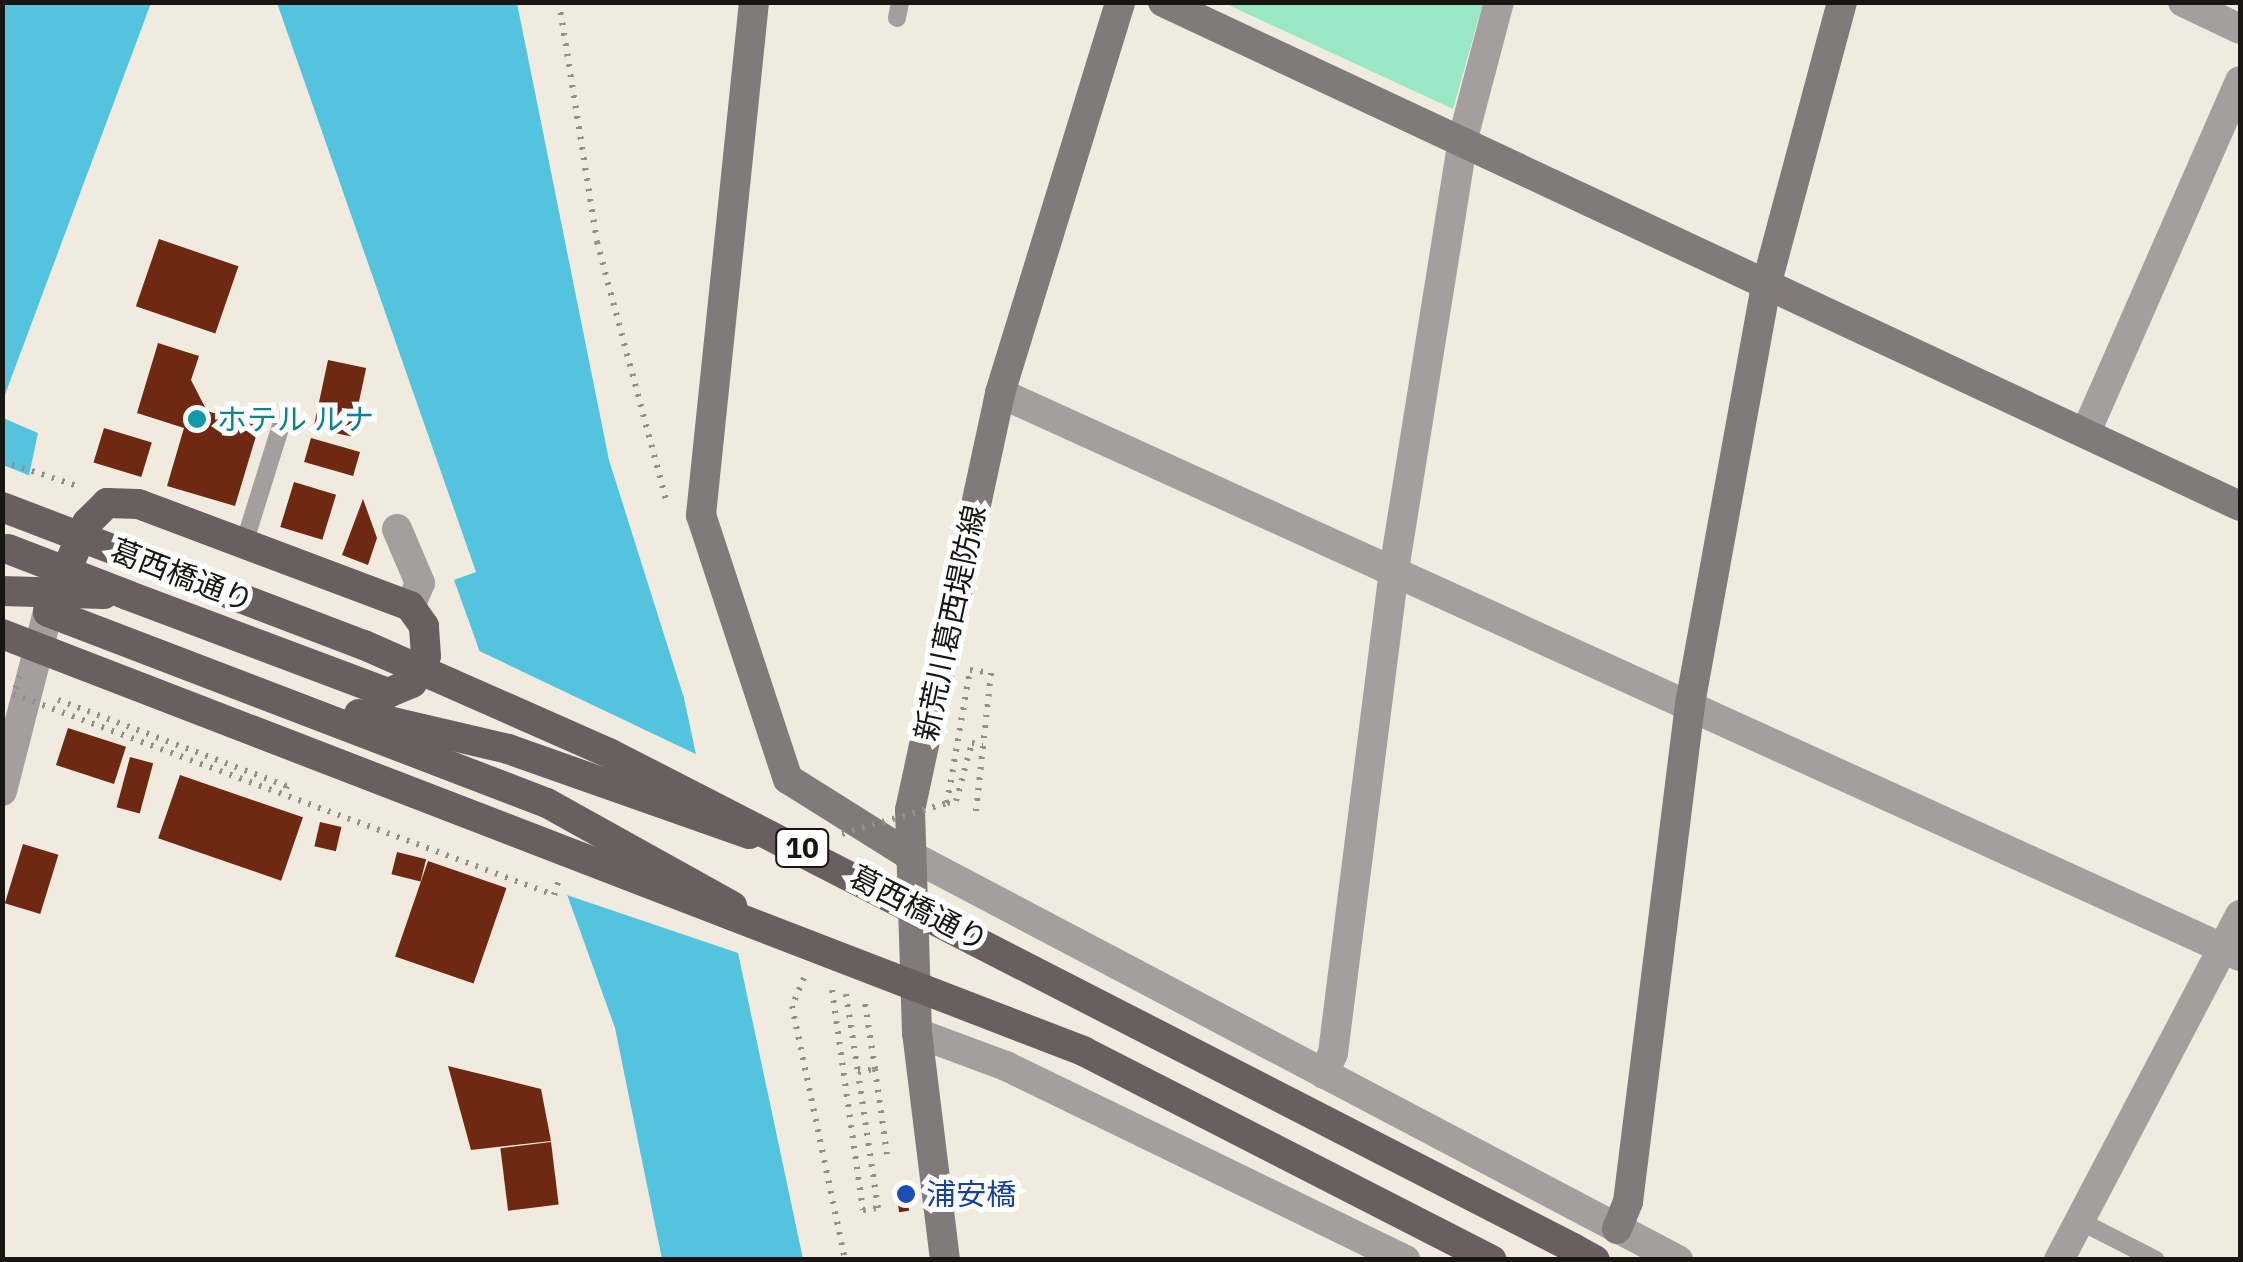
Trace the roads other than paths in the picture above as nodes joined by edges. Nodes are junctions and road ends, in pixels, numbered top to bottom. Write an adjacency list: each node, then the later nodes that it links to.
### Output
1 (754, 2): 29 (street)
2 (1120, 2): 11 (street, 新荒川葛西堤防線)
3 (1163, 2): 9 (street)
4 (1499, 2): 9 (street)
5 (1842, 2): 10 (street)
6 (2183, 2): 7 (street)
7 (2240, 29)
8 (2240, 82): 13 (street)
9 (1463, 138): 10 (street); 19 (street)
10 (1767, 282): 13 (street); 26 (street)
11 (1000, 393): 19 (street); 29 (street, 新荒川葛西堤防線)
12 (283, 419): 17 (lane)
13 (2086, 432): 14 (street)
14 (2240, 506)
15 (2, 507): 28 (main road, 葛西橋通り / 10, bridge)
16 (397, 528): 22 (street)
17 (244, 544): 22 (main road); 23 (main road)
18 (2, 546): 21 (main road, bridge)
19 (1394, 570): 26 (street); 34 (street)
20 (2, 591): 21 (main road, bridge)
21 (127, 595): 22 (main road)
22 (410, 606)
23 (48, 612): 25 (main road); 27 (street)
24 (2, 634): 31 (main road, bridge)
25 (254, 690): 28 (main road, bridge); 31 (main road, bridge)
26 (1690, 704): 32 (street); 36 (street)
27 (2, 791)
28 (821, 841): 37 (main road, 葛西橋通り / 10, bridge)
29 (906, 853): 33 (street, 新荒川葛西堤防線); 34 (street)
30 (2240, 915): 32 (street)
31 (782, 933): 40 (main road, bridge)
32 (2232, 952): 35 (street)
33 (917, 1034): 38 (street, 新荒川葛西堤防線); 39 (street)
34 (1324, 1074): 36 (street)
35 (2080, 1221): 42 (street); 43 (lane)
36 (1617, 1229): 41 (street)
37 (1584, 1254)
38 (945, 1260)
39 (1404, 1260)
40 (1492, 1260)
41 (1678, 1260)
42 (2059, 1260)
43 (2156, 1260)

